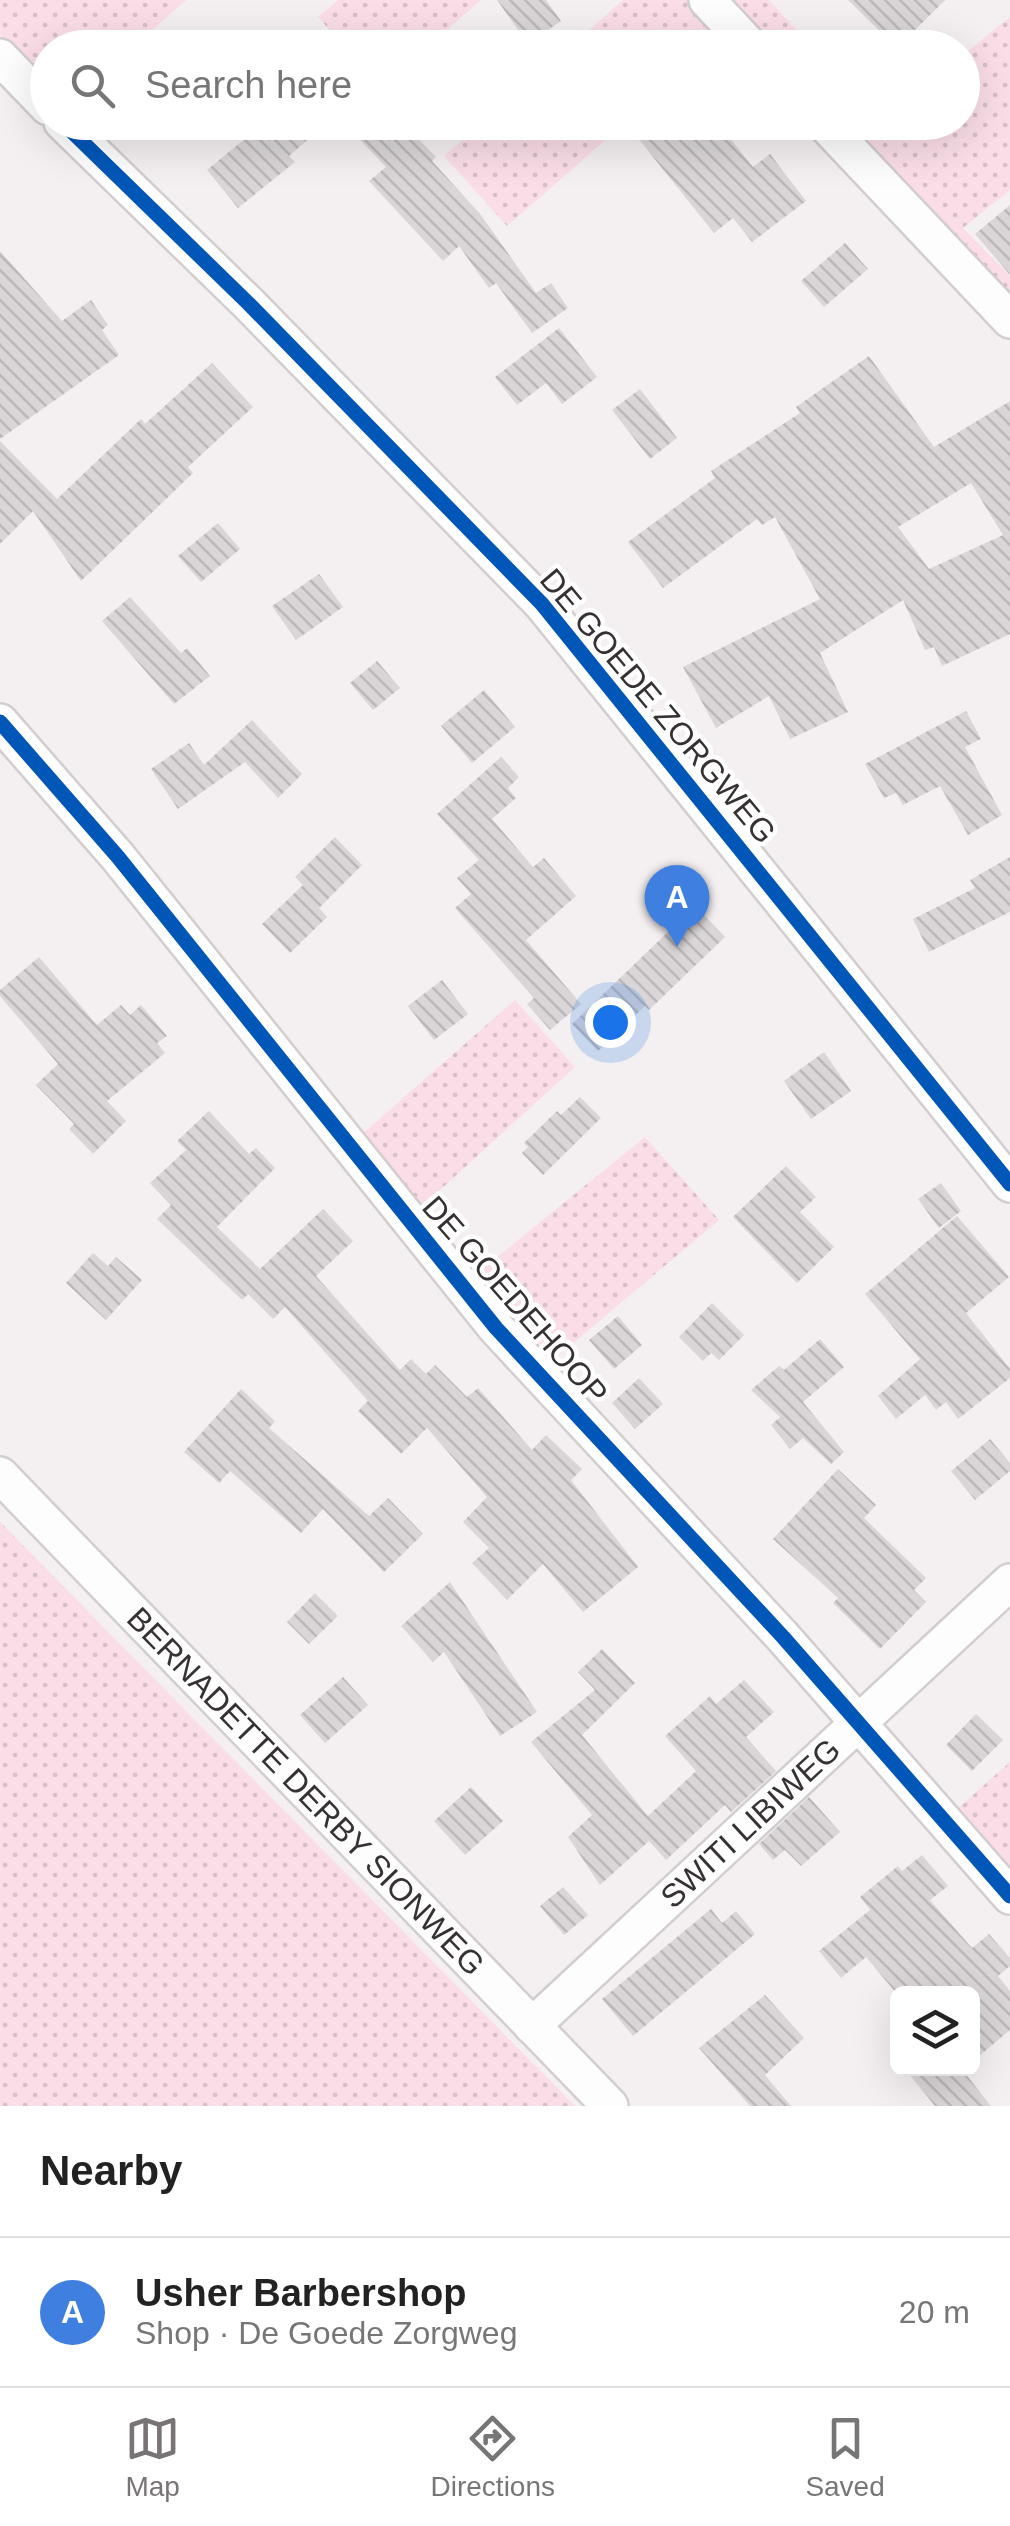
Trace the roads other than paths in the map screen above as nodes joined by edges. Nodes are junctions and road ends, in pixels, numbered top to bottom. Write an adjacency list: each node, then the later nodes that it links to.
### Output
1 (708, 0): 2 (street)
2 (736, 30)
3 (0, 57): 4 (street)
4 (30, 88)
5 (80, 140): 9 (street, DE GOEDE ZORGWEG)
6 (840, 140): 7 (street)
7 (1010, 320)
8 (0, 722): 13 (street, DE GOEDEHOOP)
9 (996, 1141): 10 (street, DE GOEDE ZORGWEG)
10 (1010, 1184)
11 (0, 1475): 15 (street, BERNADETTE DERBY SIONWEG)
12 (1010, 1582): 13 (street, SWITI LIBIWEG)
13 (856, 1723): 14 (street, DE GOEDEHOOP); 15 (street, SWITI LIBIWEG)
14 (1010, 1896)
15 (532, 2026): 16 (street, BERNADETTE DERBY SIONWEG)
16 (610, 2106)

